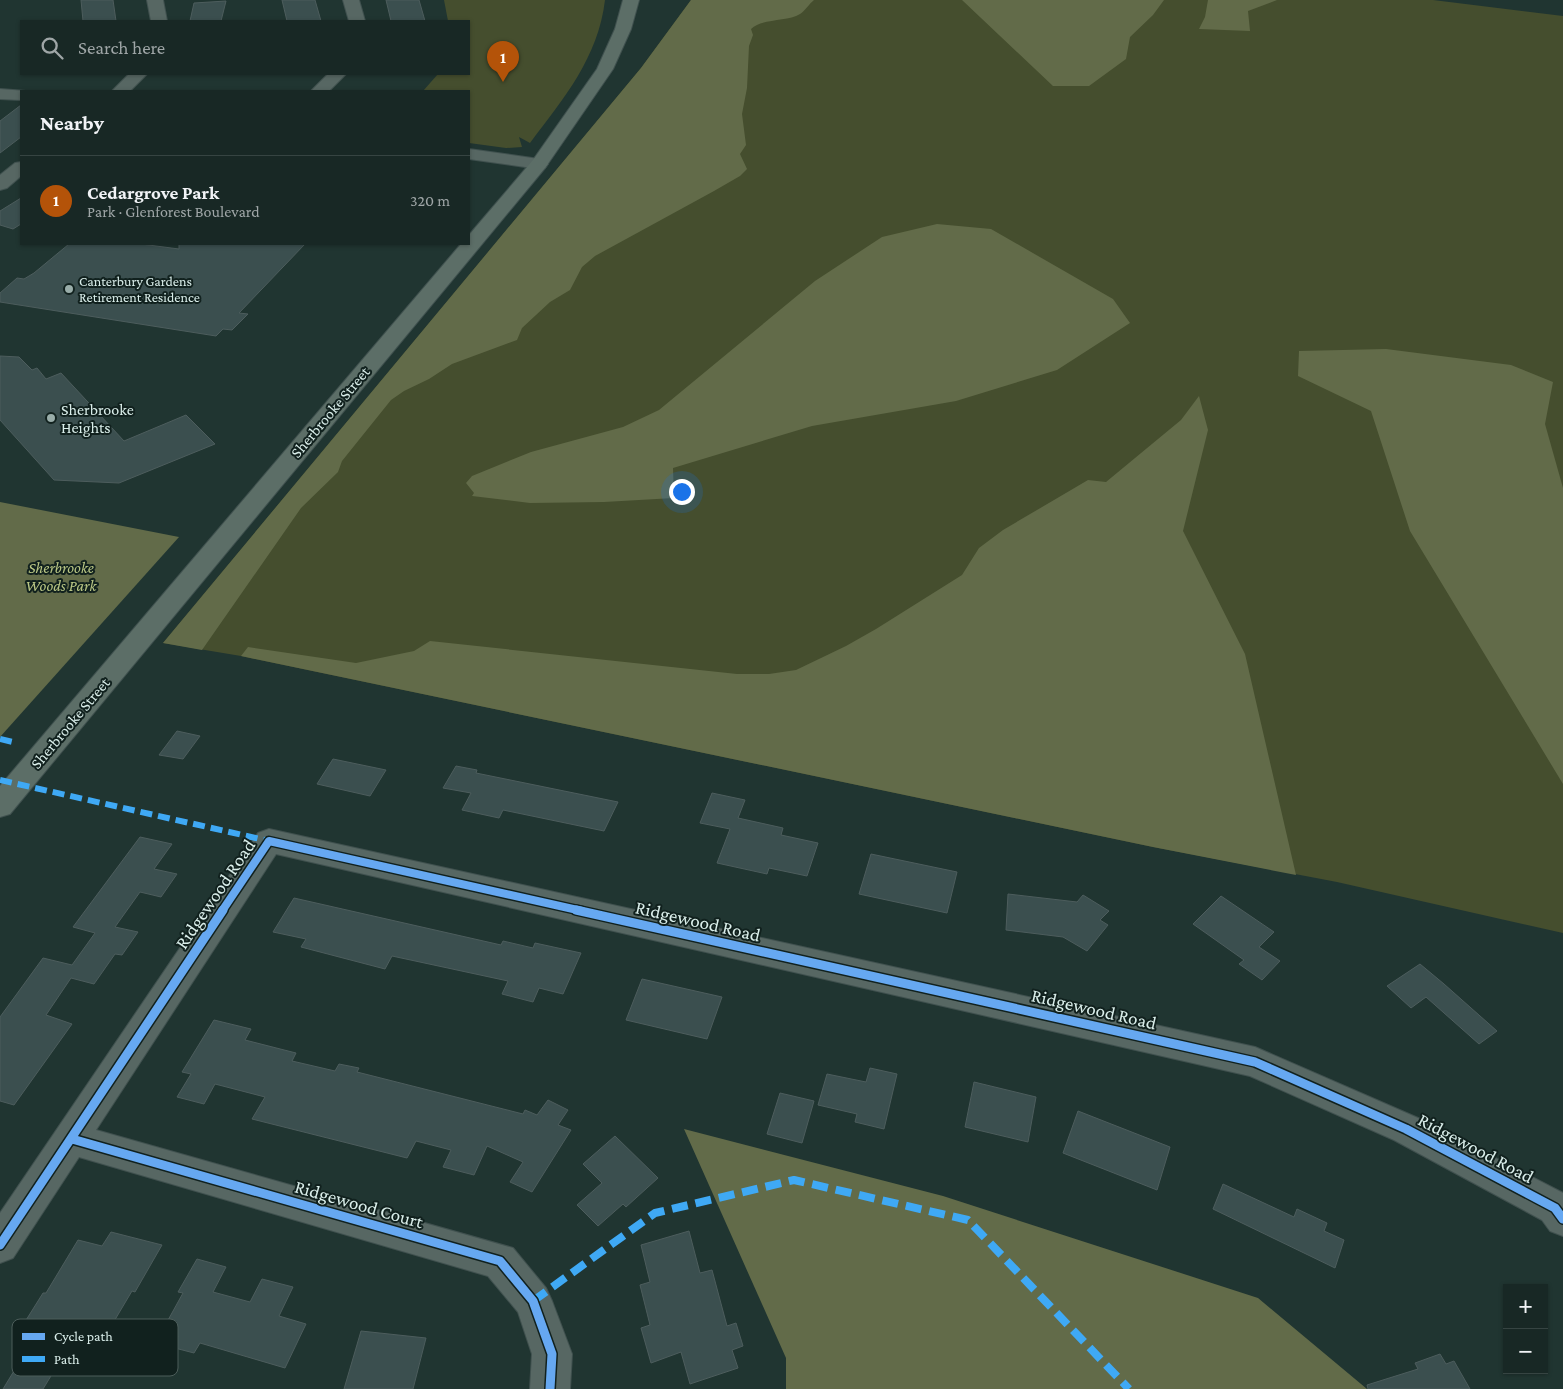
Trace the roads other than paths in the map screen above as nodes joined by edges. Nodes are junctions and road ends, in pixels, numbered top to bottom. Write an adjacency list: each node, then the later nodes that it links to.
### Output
1 (155, 0): 4 (street)
2 (351, 0): 5 (street)
3 (631, 0): 14 (main road, Sherbrooke Street)
4 (158, 20)
5 (357, 20)
6 (138, 75): 8 (street)
7 (337, 75): 9 (street)
8 (121, 90)
9 (320, 90)
10 (0, 94): 11 (street)
11 (20, 95)
12 (470, 154): 14 (street)
13 (0, 163): 15 (street)
14 (538, 164): 18 (main road, Sherbrooke Street)
15 (20, 167)
16 (20, 168): 17 (street)
17 (0, 184)
18 (0, 806)
19 (72, 1139): 20 (street, Ridgewood Road); 21 (street, Ridgewood Road); 22 (street, Ridgewood Court)
20 (1563, 1219)
21 (0, 1244)
22 (550, 1389)

